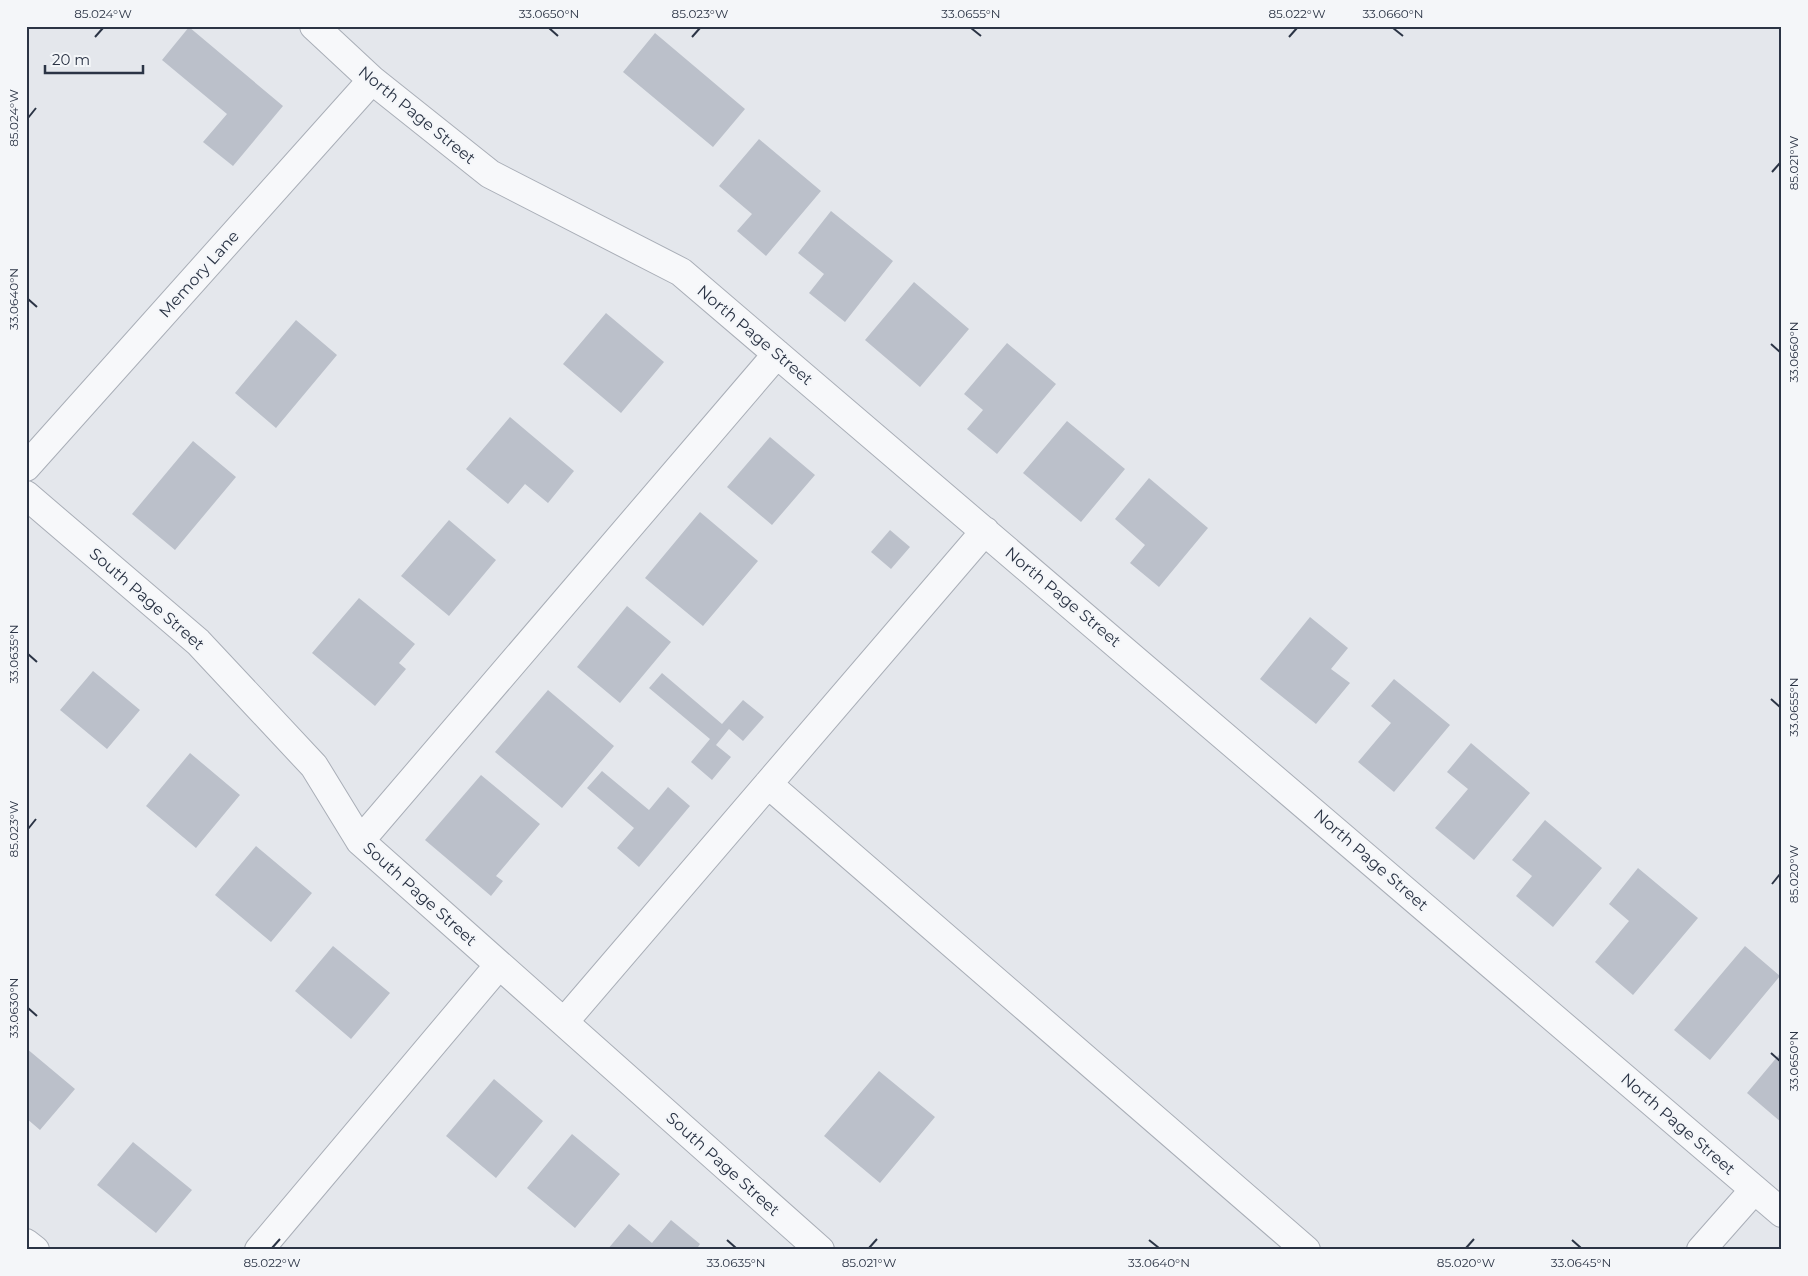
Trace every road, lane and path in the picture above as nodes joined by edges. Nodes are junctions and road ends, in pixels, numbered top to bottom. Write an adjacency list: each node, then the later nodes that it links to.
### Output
1 (314, 26): 2 (street, North Page Street)
2 (372, 80): 3 (street, North Page Street); 4 (street, Memory Lane)
3 (777, 354): 6 (street, North Page Street); 8 (street)
4 (26, 467)
5 (26, 495): 8 (street, South Page Street)
6 (985, 531): 7 (street); 11 (street, North Page Street)
7 (768, 784): 10 (street); 17 (street)
8 (360, 841): 9 (street, South Page Street)
9 (499, 964): 10 (street, South Page Street); 15 (street)
10 (564, 1022): 16 (street, South Page Street)
11 (1754, 1190): 12 (street, North Page Street); 18 (street)
12 (1782, 1213)
13 (26, 1243): 14 (street)
14 (35, 1250)
15 (259, 1250)
16 (820, 1250)
17 (1306, 1250)
18 (1702, 1250)

